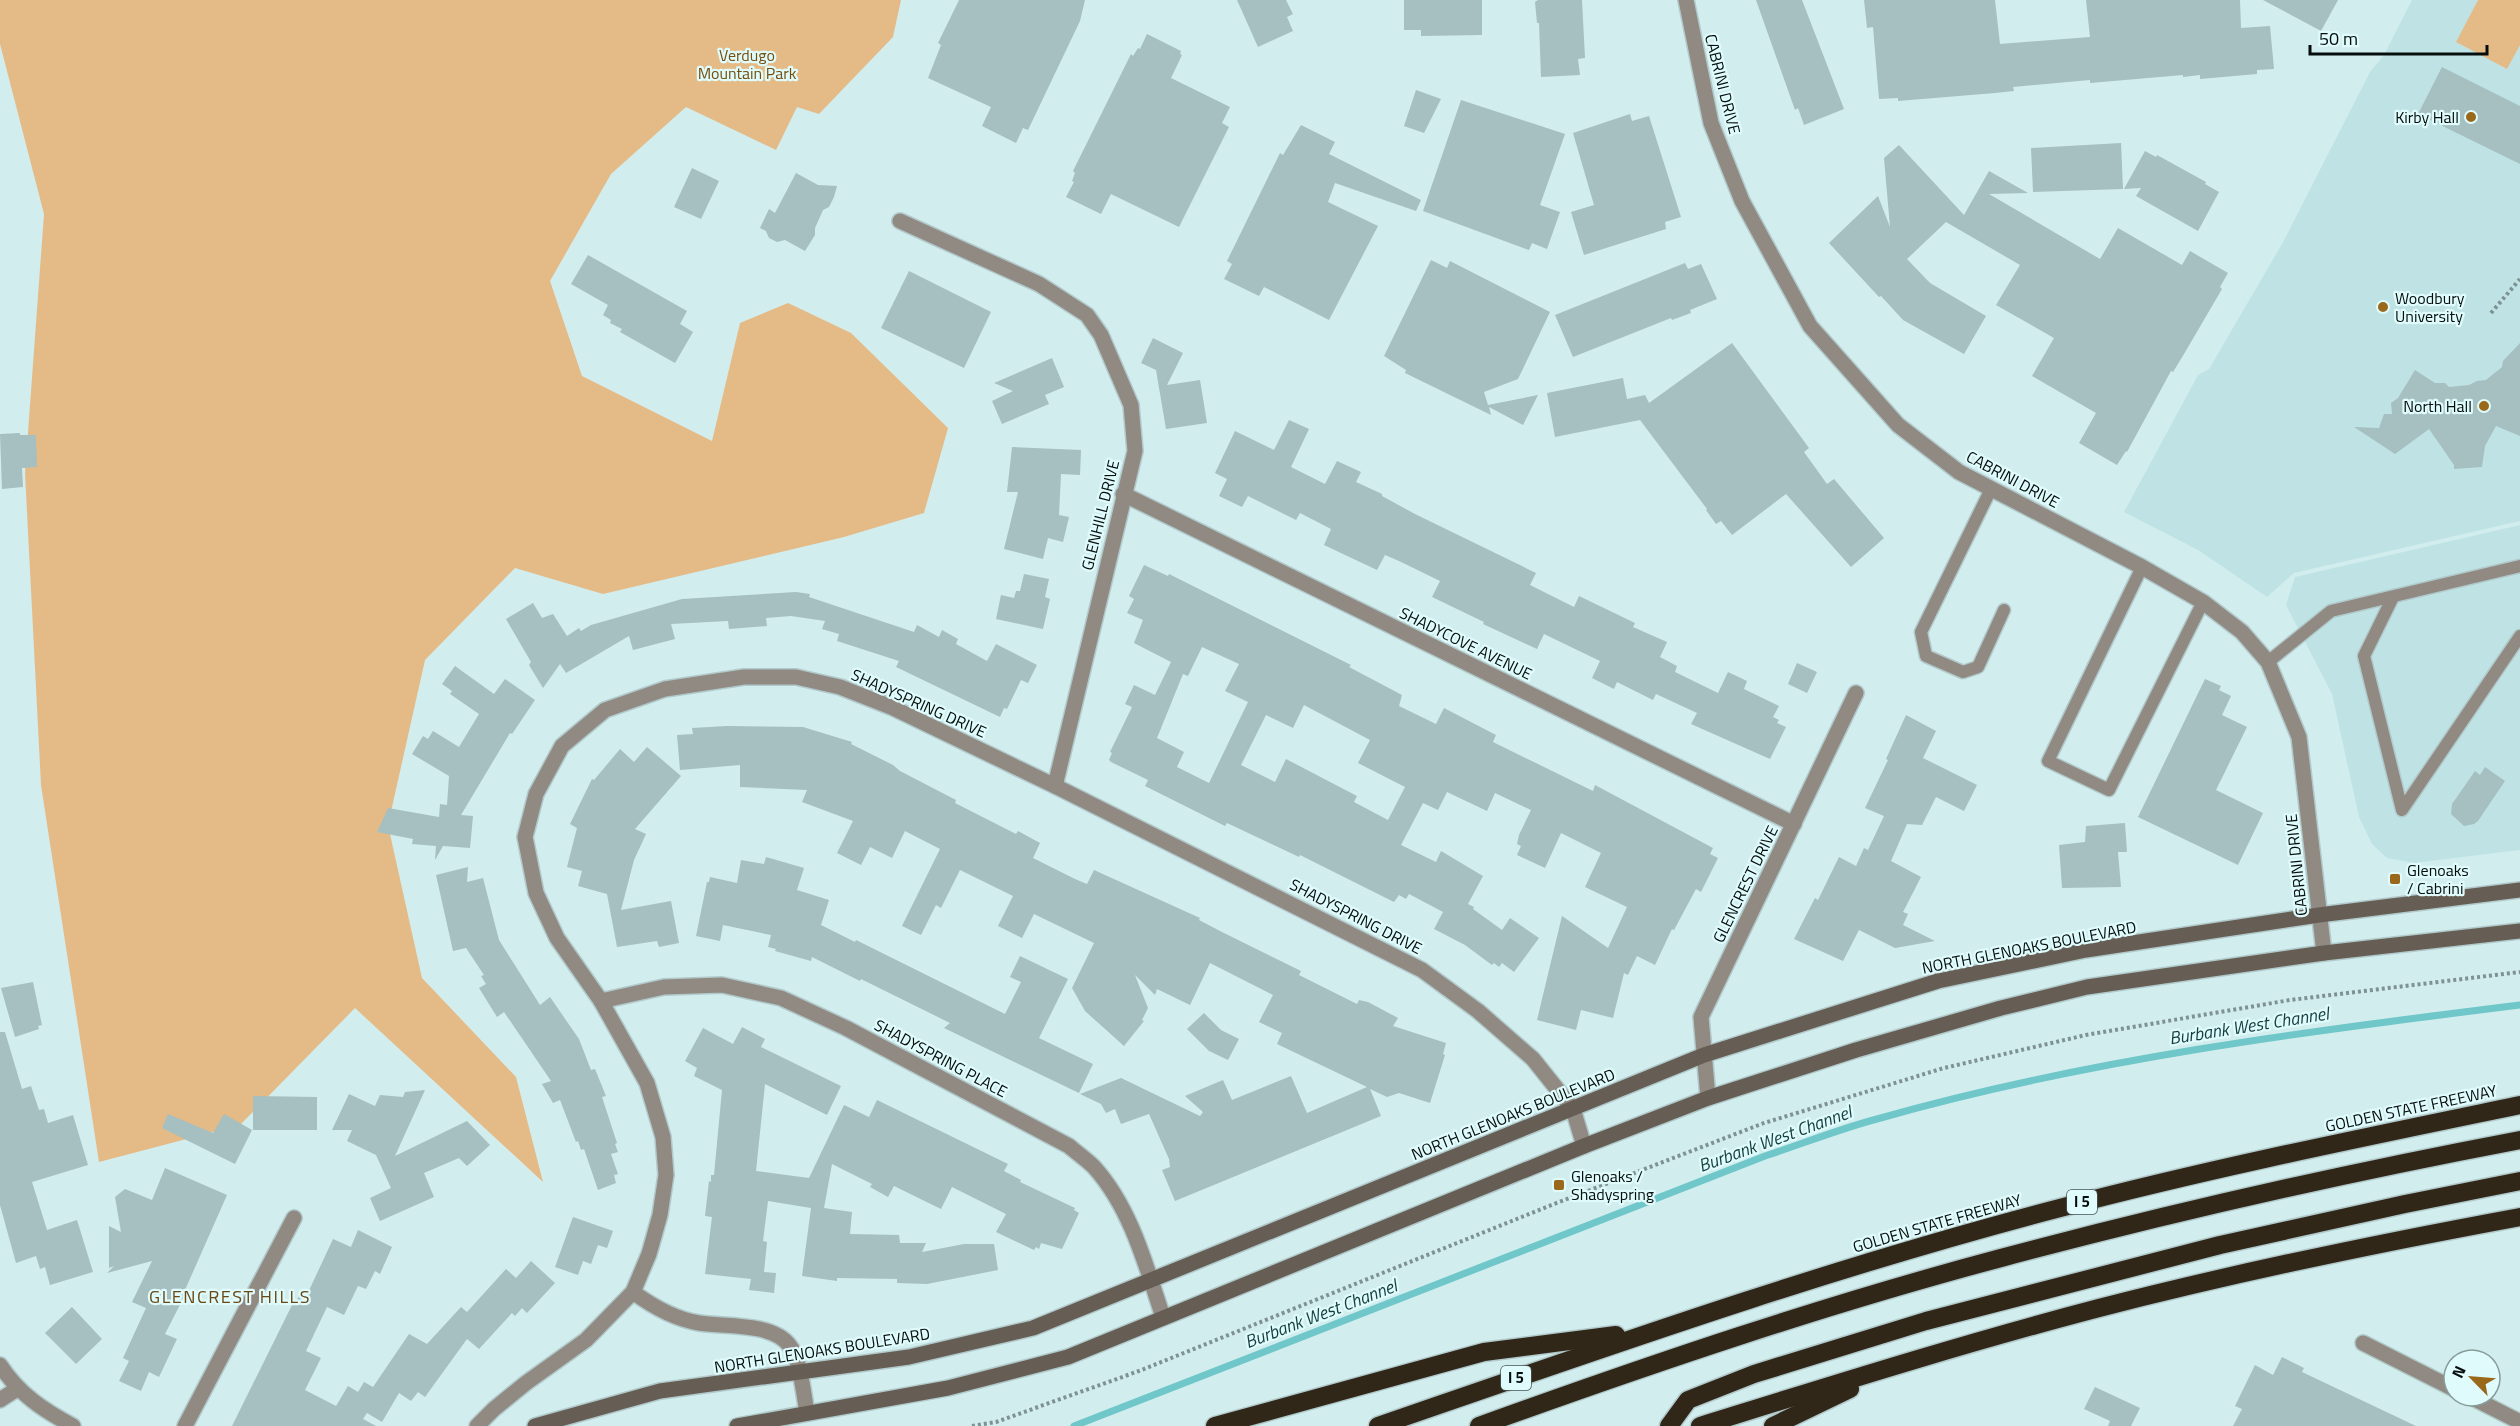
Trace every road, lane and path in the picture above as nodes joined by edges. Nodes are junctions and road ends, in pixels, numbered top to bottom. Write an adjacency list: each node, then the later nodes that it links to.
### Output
1 (1686, 0): 5 (street, CABRINI DRIVE)
2 (900, 221): 6 (street, GLENHILL DRIVE)
3 (2520, 279): 4 (path)
4 (2491, 313)
5 (1991, 489): 8 (street, CABRINI DRIVE); 11 (lane)
6 (1123, 494): 15 (street, GLENHILL DRIVE); 16 (street, SHADYCOVE AVENUE)
7 (2520, 566): 9 (lane)
8 (2142, 567): 10 (street, CABRINI DRIVE); 10 (lane)
9 (2394, 597): 12 (lane); 13 (lane)
10 (2203, 602): 13 (street, CABRINI DRIVE)
11 (2004, 610)
12 (2520, 636)
13 (2268, 662): 18 (street, CABRINI DRIVE)
14 (1856, 693): 16 (street, GLENCREST DRIVE)
15 (1055, 786): 22 (street, SHADYSPRING DRIVE); 26 (street, SHADYSPRING DRIVE)
16 (1794, 824): 23 (street, GLENCREST DRIVE)
17 (2520, 890): 18 (main road, NORTH GLENOAKS BOULEVARD)
18 (2319, 915): 20 (street, CABRINI DRIVE); 23 (main road, NORTH GLENOAKS BOULEVARD)
19 (2520, 931): 20 (main road)
20 (2324, 953): 24 (main road)
21 (2520, 972): 51 (path)
22 (601, 1001): 32 (street, SHADYSPRING PLACE); 33 (street, SHADYSPRING DRIVE)
23 (1704, 1055): 24 (street, GLENCREST DRIVE); 26 (main road, NORTH GLENOAKS BOULEVARD)
24 (1708, 1098): 28 (main road)
25 (2520, 1105): 35 (highway, GOLDEN STATE FREEWAY / I 5)
26 (1573, 1109): 28 (street, SHADYSPRING DRIVE); 32 (main road, NORTH GLENOAKS BOULEVARD)
27 (2520, 1140): 54 (highway)
28 (1584, 1146): 34 (main road)
29 (2520, 1181): 55 (highway)
30 (2520, 1217): 38 (highway)
31 (294, 1218): 47 (street)
32 (1151, 1281): 34 (street, SHADYSPRING PLACE); 39 (main road, NORTH GLENOAKS BOULEVARD)
33 (633, 1292): 39 (street); 48 (street, SHADYSPRING DRIVE)
34 (1163, 1317): 44 (main road)
35 (1653, 1331): 52 (highway); 53 (highway, GOLDEN STATE FREEWAY / I 5)
36 (2363, 1343): 40 (street)
37 (0, 1365): 41 (street)
38 (1901, 1365): 56 (highway); 57 (highway)
39 (800, 1373): 44 (street); 49 (main road, NORTH GLENOAKS BOULEVARD)
40 (2442, 1383)
41 (17, 1389): 42 (street); 46 (street)
42 (0, 1400)
43 (2493, 1408): 45 (street)
44 (807, 1413): 50 (main road)
45 (2520, 1422)
46 (74, 1426)
47 (185, 1426)
48 (477, 1426)
49 (536, 1426)
50 (737, 1426)
51 (972, 1426)
52 (1215, 1426)
53 (1378, 1426)
54 (1479, 1426)
55 (1669, 1426)
56 (1700, 1426)
57 (1773, 1426)

